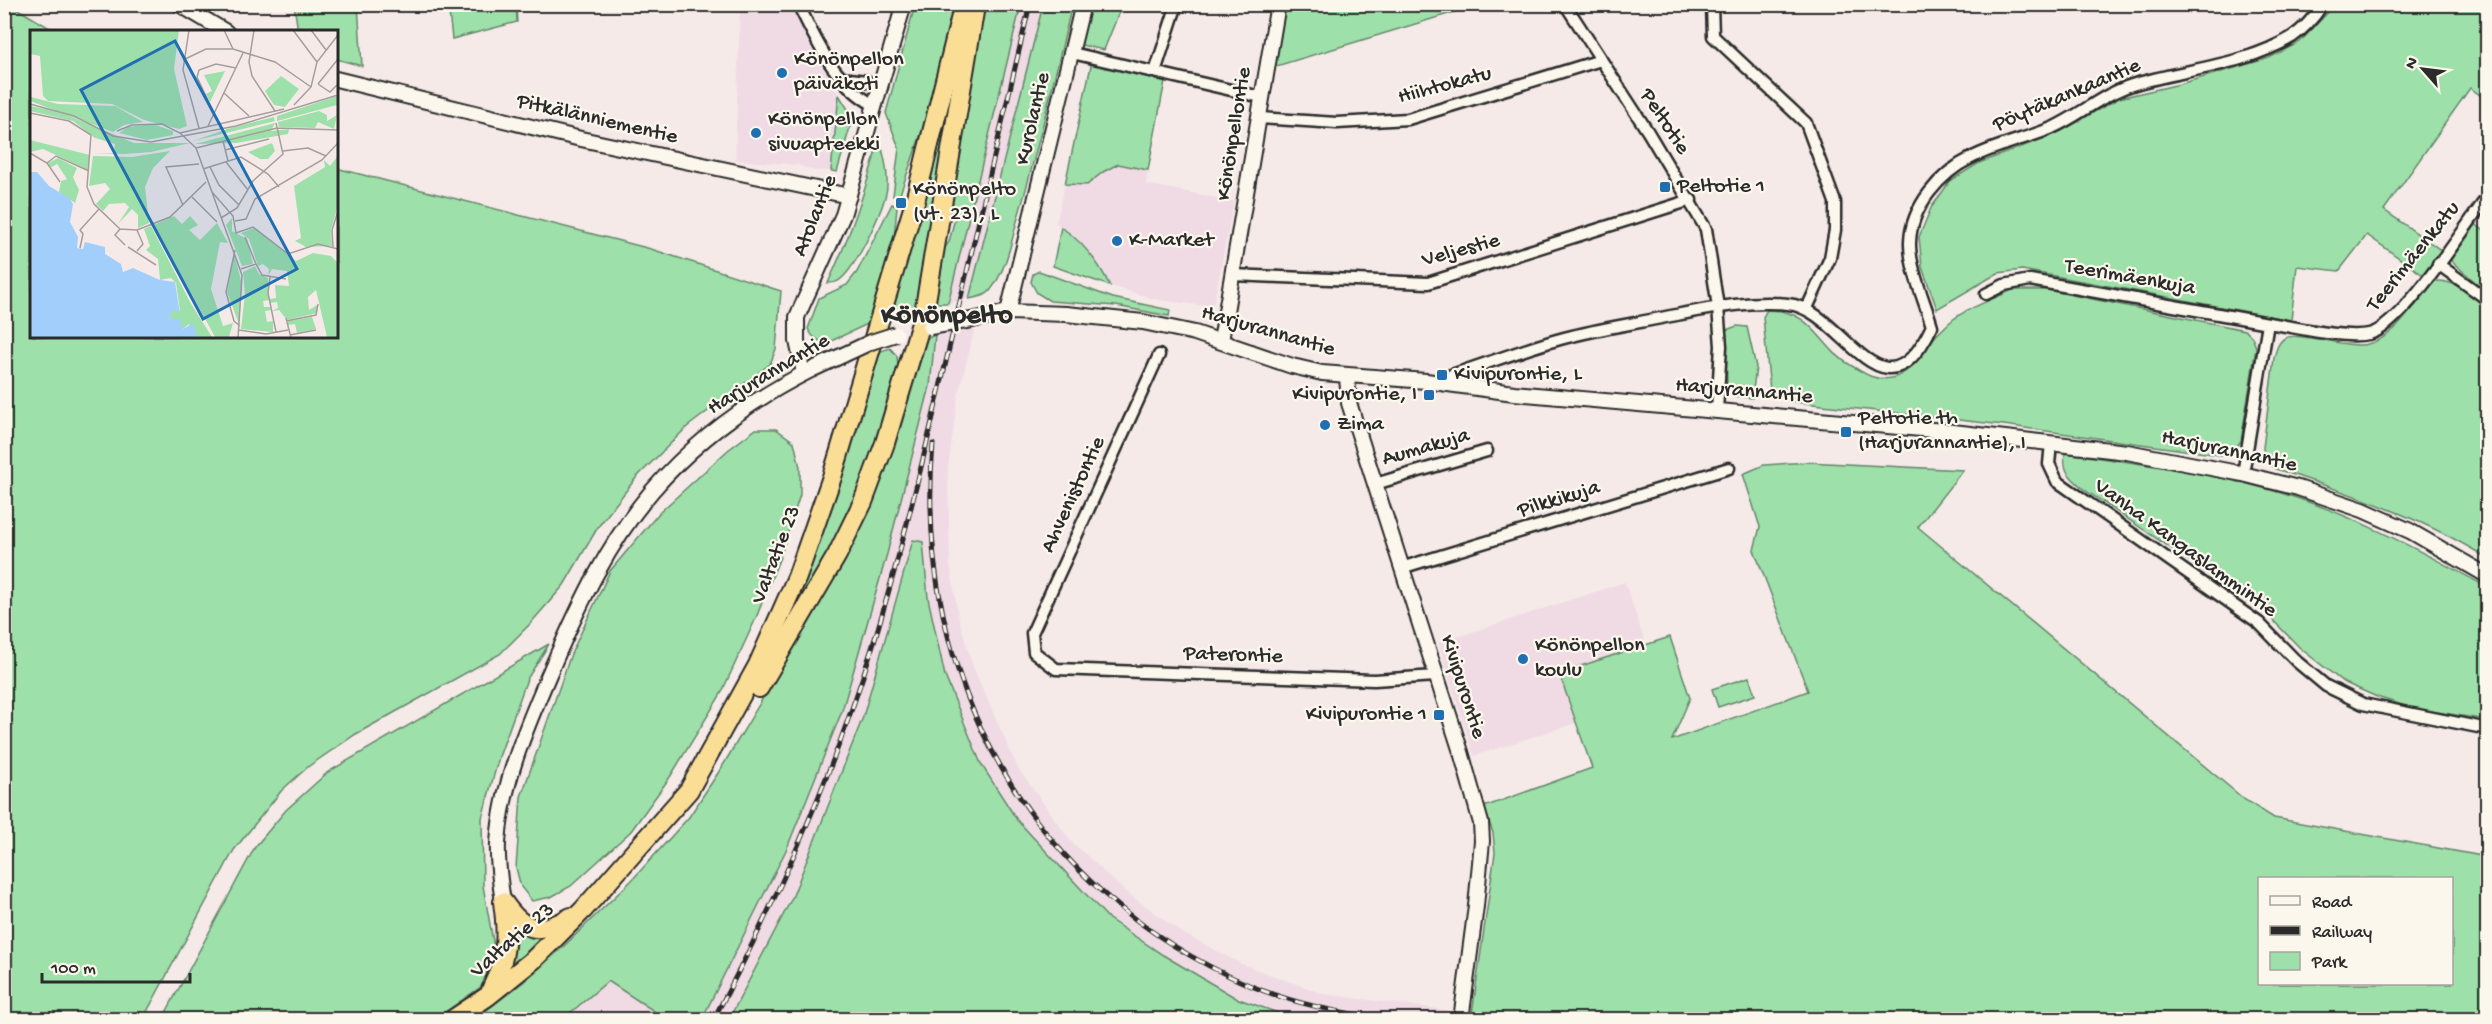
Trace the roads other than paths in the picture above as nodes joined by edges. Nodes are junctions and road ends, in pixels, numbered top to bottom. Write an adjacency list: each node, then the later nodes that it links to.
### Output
1 (179, 4): 12 (street)
2 (798, 4): 17 (street)
3 (904, 4): 19 (street, Atolantie)
4 (964, 4): 51 (highway, Valtatie 23)
5 (975, 4): 34 (highway)
6 (1083, 4): 14 (street, Kurolantie)
7 (1177, 4): 16 (street)
8 (1278, 4): 20 (street, Könönpellontie)
9 (1565, 4): 15 (street, Peltotie)
10 (1712, 4): 31 (street)
11 (2323, 4): 31 (street, Pöytäkankaantie)
12 (200, 10): 13 (street)
13 (224, 30)
14 (1072, 53): 16 (street); 32 (street, Kurolantie)
15 (1601, 60): 22 (street, Hiihtokatu); 25 (street, Peltotie)
16 (1155, 72): 20 (street)
17 (842, 78): 19 (street); 21 (street)
18 (338, 79): 23 (street, Pitkälänniementie)
19 (882, 87): 21 (street, Atolantie)
20 (1261, 97): 22 (street, Könönpellontie)
21 (876, 106): 23 (street, Atolantie)
22 (1259, 118): 27 (street, Könönpellontie)
23 (849, 196): 37 (street, Atolantie)
24 (2487, 196): 26 (street, Teerimäenkatu)
25 (1691, 200): 27 (street, Veljestie); 30 (street, Peltotie)
26 (2438, 264): 29 (street); 33 (street, Teerimäenkatu)
27 (1233, 275): 35 (street, Könönpellontie)
28 (1986, 294): 33 (street, Teerimäenkuja)
29 (2487, 300)
30 (1718, 307): 31 (street); 39 (street); 40 (street, Peltotie)
31 (1807, 308)
32 (1008, 312): 34 (street, Harjurannantie, bridge); 35 (street, Harjurannantie)
33 (2268, 323): 44 (street)
34 (925, 328): 37 (street, Harjurannantie, bridge); 51 (highway)
35 (1221, 341): 38 (street, Harjurannantie)
36 (1159, 355): 48 (street, Ahvenistontie)
37 (808, 372): 52 (street, Harjurannantie)
38 (1347, 376): 39 (street, Harjurannantie); 45 (street, Kivipurontie)
39 (1448, 384): 40 (street, Harjurannantie)
40 (1717, 411): 41 (street, Harjurannantie)
41 (2051, 443): 44 (street, Harjurannantie); 50 (street, Vanha Kangaslammintie)
42 (1487, 451): 45 (street, Aumakuja)
43 (1729, 468): 46 (street, Pilkkikuja)
44 (2243, 474): 47 (street, Harjurannantie)
45 (1375, 484): 46 (street, Kivipurontie)
46 (1401, 568): 49 (street, Kivipurontie)
47 (2487, 576)
48 (1034, 652): 49 (street, Paterontie)
49 (1436, 676): 56 (street, Kivipurontie)
50 (2487, 729)
51 (689, 790): 53 (highway, Valtatie 23)
52 (503, 902): 53 (highway); 54 (highway)
53 (584, 910): 54 (highway, Valtatie 23)
54 (488, 996): 55 (highway, Valtatie 23)
55 (452, 1020)
56 (1461, 1020)

